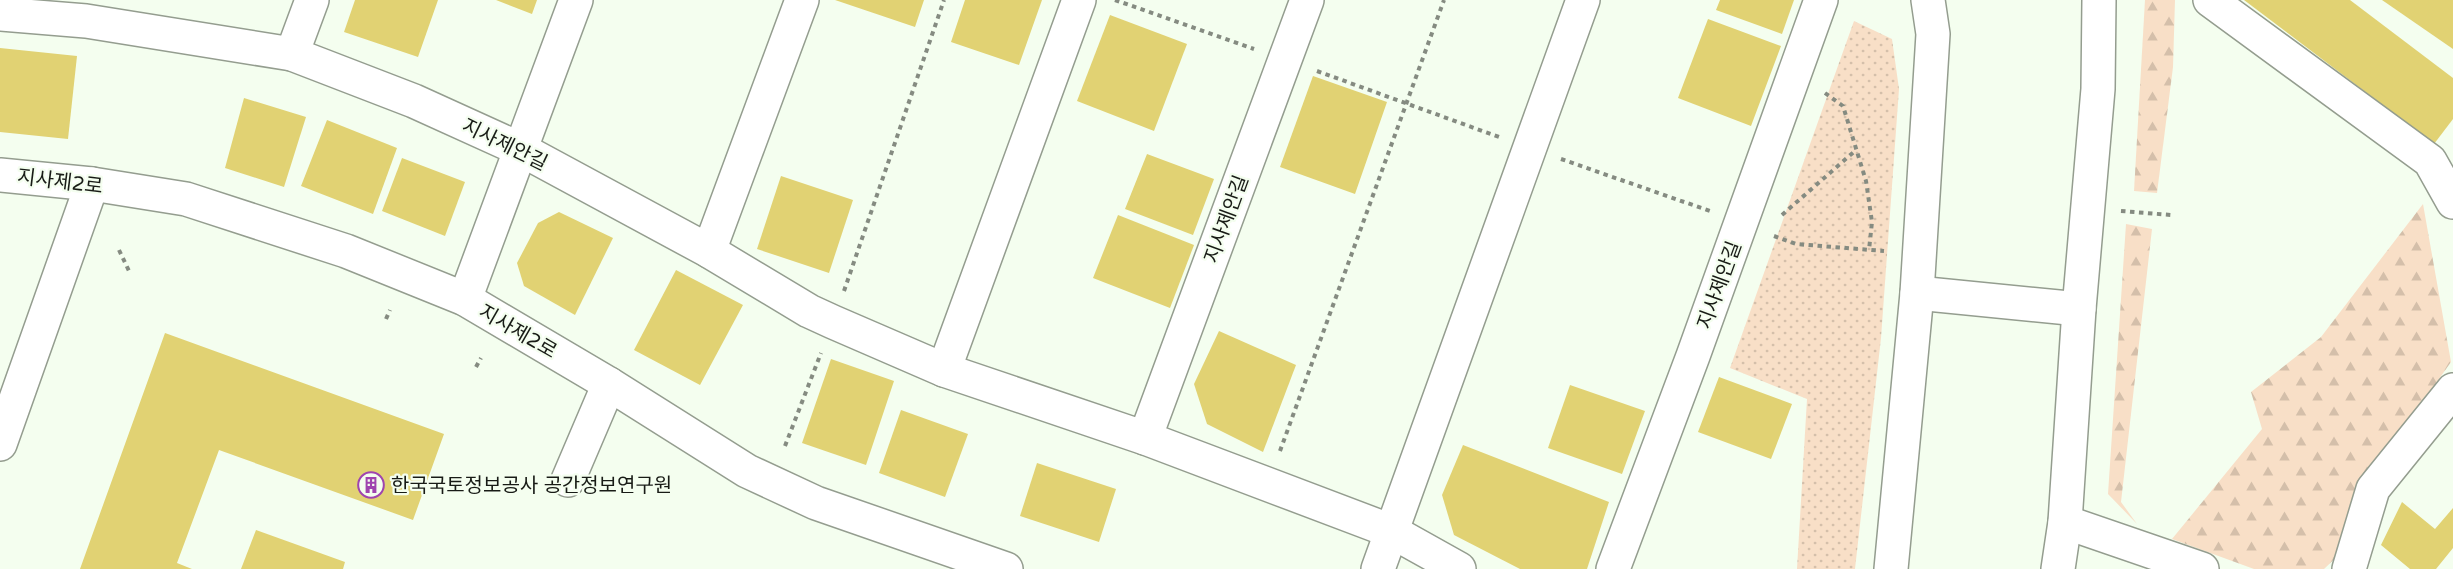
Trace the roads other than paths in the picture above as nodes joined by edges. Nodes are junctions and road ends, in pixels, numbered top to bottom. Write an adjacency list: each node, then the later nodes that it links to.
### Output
1 (312, 0): 13 (street)
2 (576, 0): 14 (street)
3 (802, 0): 18 (street)
4 (1079, 0): 22 (street)
5 (1307, 0): 25 (street, 지사제안길)
6 (1583, 0): 29 (street)
7 (1821, 0): 33 (street, 지사제안길)
8 (1928, 0): 19 (street)
9 (2099, 0): 21 (street)
10 (2210, 0): 17 (street)
11 (90, 10): 12 (street, 지사제안길); 13 (street, 지사제안길)
12 (0, 14)
13 (292, 54): 14 (street, 지사제안길)
14 (522, 150): 18 (street, 지사제안길); 20 (street)
15 (0, 174): 16 (street, 지사제2로)
16 (92, 184): 20 (street, 지사제2로); 26 (street)
17 (2453, 202)
18 (709, 251): 22 (street, 지사제안길)
19 (1917, 293): 21 (street); 34 (street)
20 (465, 299): 23 (street, 지사제2로)
21 (2079, 309): 28 (street)
22 (944, 370): 25 (street, 지사제안길)
23 (609, 384): 27 (street); 30 (street, 지사제2로)
24 (2453, 390): 37 (street)
25 (1145, 438): 29 (street, 지사제안길)
26 (0, 444)
27 (568, 480)
28 (2065, 522): 35 (street); 36 (street)
29 (1391, 531): 31 (street); 32 (street, 지사제안길)
30 (1006, 569)
31 (1378, 569)
32 (1459, 569)
33 (1612, 569)
34 (1891, 569)
35 (2058, 569)
36 (2202, 569)
37 (2349, 569)

